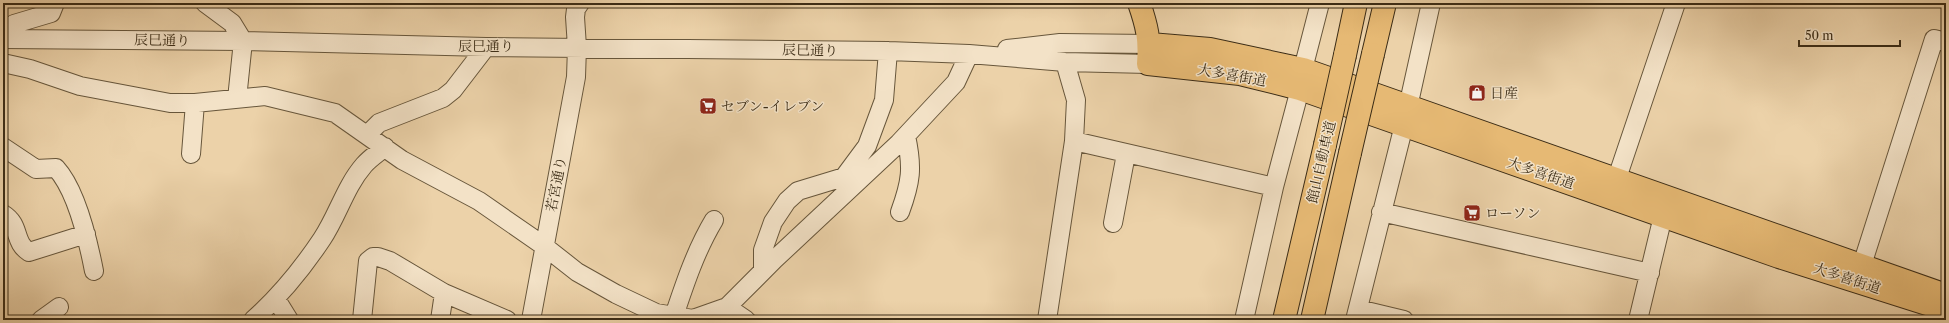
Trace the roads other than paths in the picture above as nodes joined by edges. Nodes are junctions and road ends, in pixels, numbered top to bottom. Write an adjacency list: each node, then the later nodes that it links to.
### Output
1 (55, 3): 10 (street)
2 (205, 3): 11 (street)
3 (580, 3): 14 (street, 若宮通り)
4 (1138, 3): 17 (highway)
5 (1320, 3): 20 (street)
6 (1356, 3): 65 (highway, 館山自動車道, bridge)
7 (1384, 3): 66 (highway, 館山自動車道, bridge)
8 (1431, 3): 23 (street)
9 (1676, 3): 31 (street)
10 (5, 39): 11 (street, 辰巳通り)
11 (243, 41): 13 (street, 辰巳通り); 21 (street)
12 (1946, 42): 41 (street)
13 (486, 47): 14 (street, 辰巳通り); 24 (street)
14 (577, 47): 15 (street, 辰巳通り); 40 (street, 若宮通り)
15 (888, 51): 16 (street, 辰巳通り); 43 (street)
16 (969, 54): 17 (street, 辰巳通り); 18 (street, 辰巳通り); 25 (street)
17 (1149, 54): 18 (street, 辰巳通り); 20 (highway, 大多喜街道)
18 (1064, 62): 26 (street)
19 (3, 63): 22 (street)
20 (1302, 79): 23 (highway, 大多喜街道); 32 (street)
21 (237, 99): 22 (street); 24 (street)
22 (194, 103): 29 (street)
23 (1406, 115): 31 (highway, 大多喜街道); 34 (street); 36 (highway, 大多喜街道)
24 (367, 135): 28 (street)
25 (906, 136): 33 (street); 43 (street)
26 (1074, 141): 30 (street); 63 (street)
27 (3, 147): 39 (street)
28 (385, 148): 40 (street); 47 (street)
29 (191, 154)
30 (1126, 154): 32 (street); 38 (street)
31 (1617, 178): 41 (highway, 大多喜街道)
32 (1274, 187): 64 (street)
33 (900, 212)
34 (1382, 212): 44 (street); 51 (street)
35 (3, 214): 39 (street)
36 (1663, 216): 44 (street); 50 (highway, 大多喜街道)
37 (714, 220): 53 (street)
38 (1112, 223)
39 (86, 234): 42 (street)
40 (544, 246): 52 (street); 61 (street, 若宮通り)
41 (1862, 265): 46 (highway, 大多喜街道)
42 (94, 271)
43 (764, 271): 49 (street)
44 (1650, 274): 68 (street)
45 (444, 292): 58 (street); 59 (street); 60 (street)
46 (1946, 294)
47 (276, 299): 56 (street); 57 (street)
48 (59, 307): 55 (street)
49 (727, 307): 54 (street); 62 (street)
50 (1946, 310)
51 (1357, 315): 67 (street)
52 (655, 316): 53 (street)
53 (674, 316): 54 (street)
54 (698, 319)
55 (41, 320)
56 (253, 320)
57 (289, 320)
58 (362, 320)
59 (440, 320)
60 (507, 320)
61 (531, 320)
62 (746, 320)
63 (1048, 320)
64 (1244, 320)
65 (1284, 320)
66 (1312, 320)
67 (1404, 320)
68 (1638, 320)

